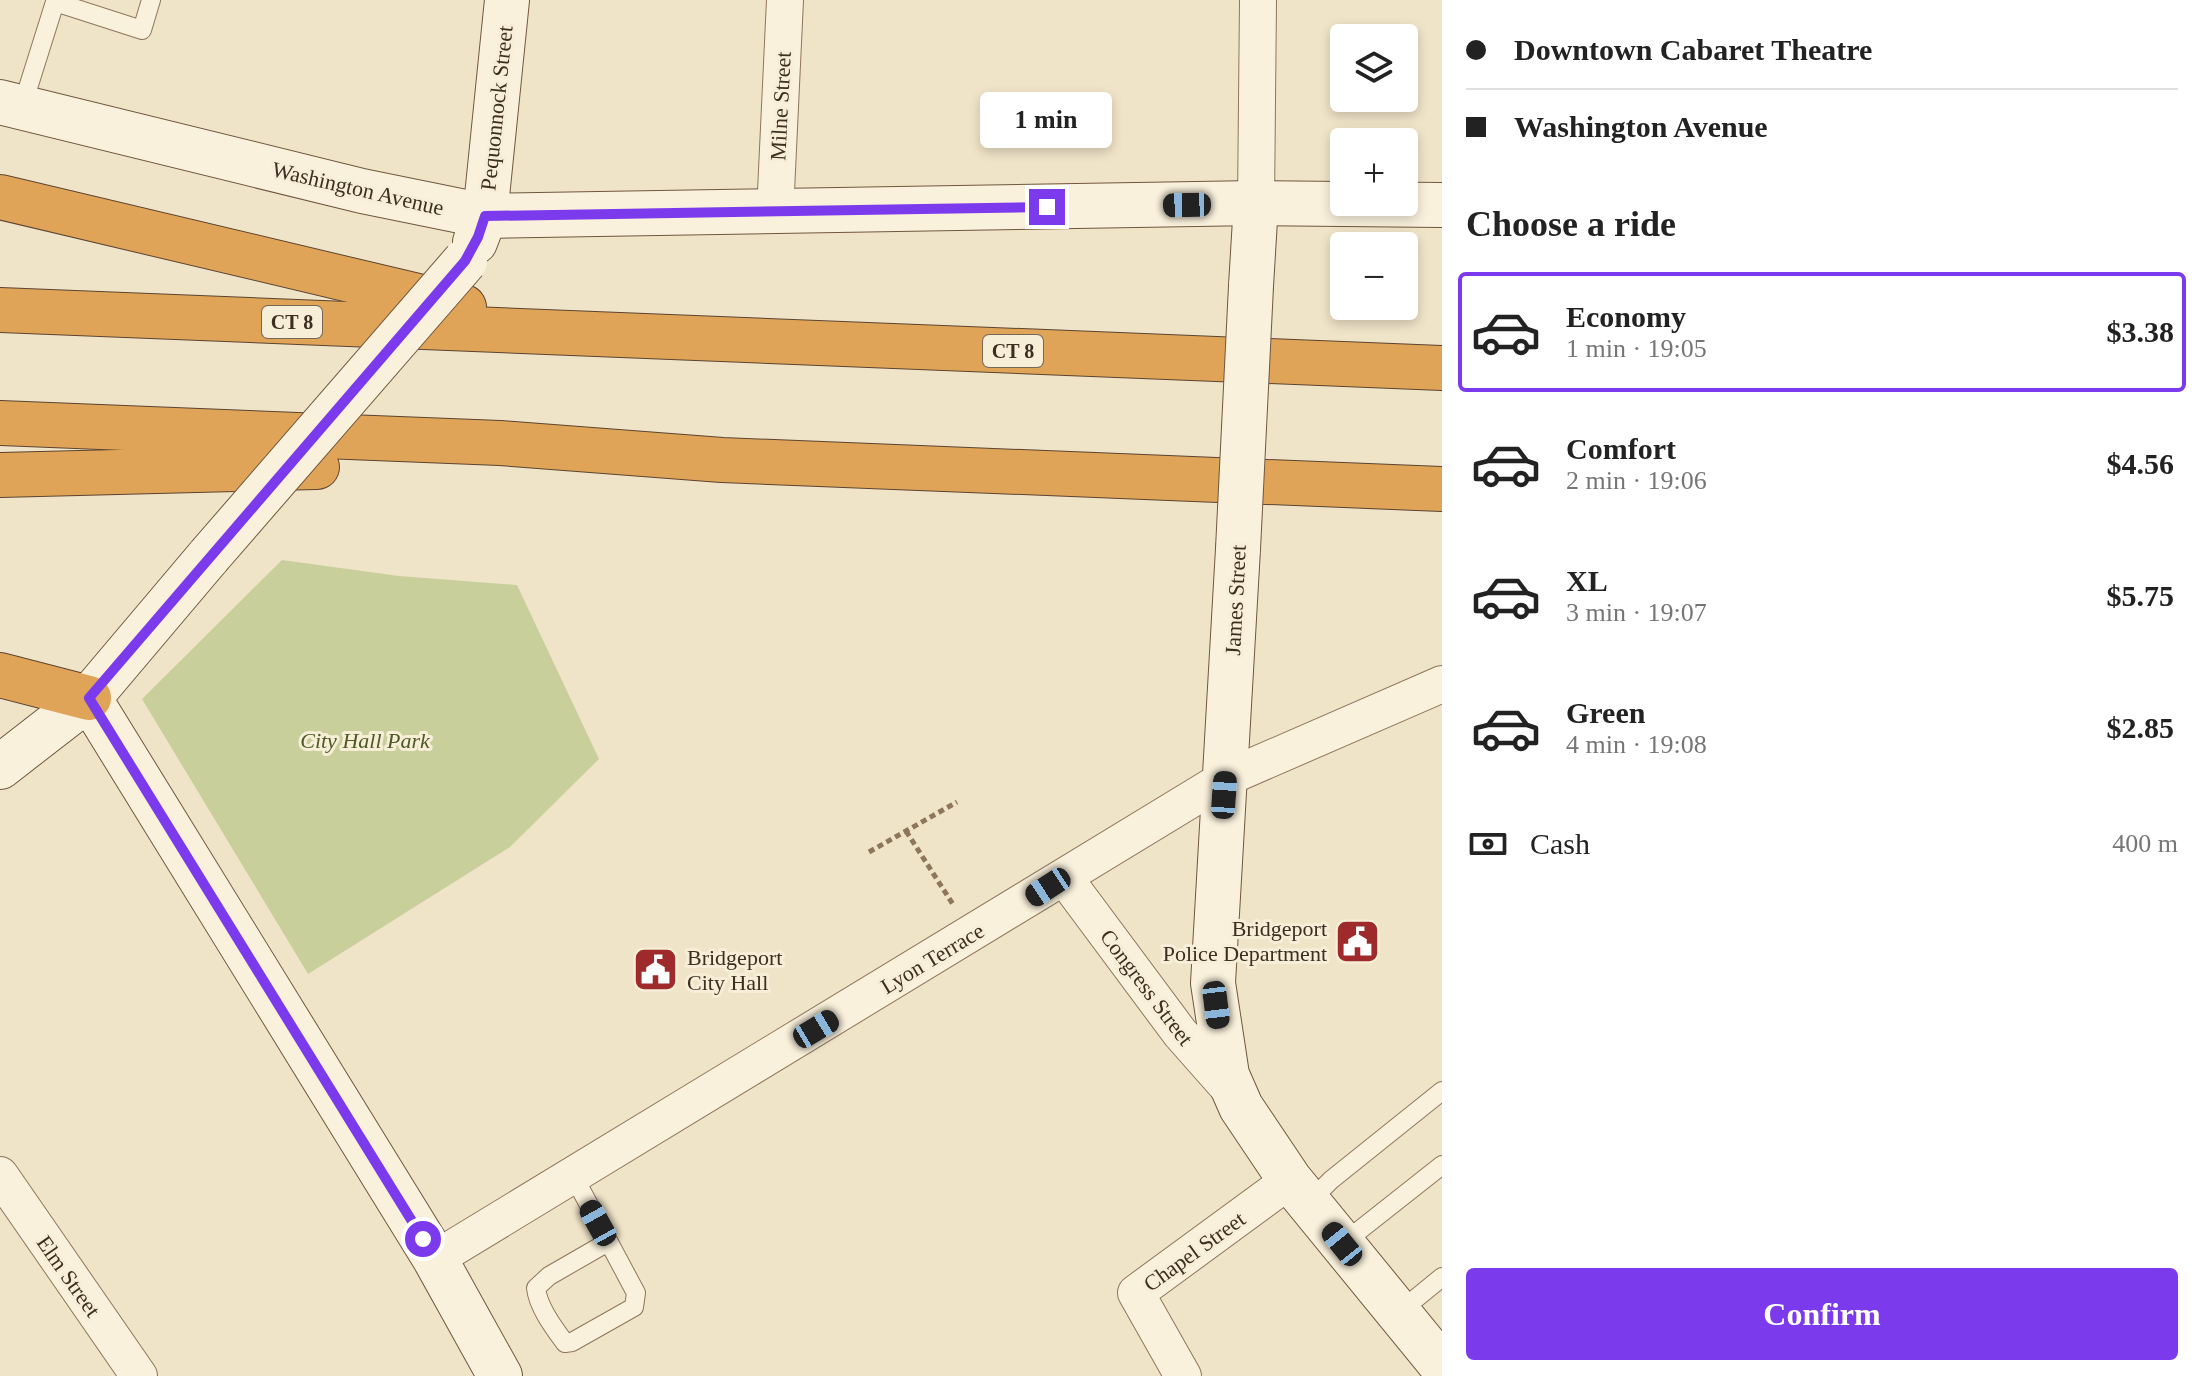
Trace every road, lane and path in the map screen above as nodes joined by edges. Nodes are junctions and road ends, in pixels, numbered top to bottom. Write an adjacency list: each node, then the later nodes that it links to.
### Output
1 (151, 0): 5 (lane)
2 (507, 0): 11 (street, Pequonnock Street)
3 (785, 0): 10 (street, Milne Street)
4 (1258, 0): 8 (street, James Street)
5 (55, 1): 6 (lane)
6 (11, 105): 11 (street, Washington Avenue)
7 (0, 197): 13 (highway)
8 (1256, 203): 9 (street, Washington Avenue); 10 (street, Washington Avenue); 23 (street, James Street, bridge)
9 (1442, 205)
10 (775, 213): 11 (street, Washington Avenue)
11 (485, 216): 21 (street, Pequonnock Street, bridge)
12 (0, 310): 13 (highway, CT 8)
13 (583, 334): 14 (highway, CT 8)
14 (1442, 368)
15 (0, 423): 16 (highway)
16 (722, 460): 17 (highway); 18 (highway)
17 (0, 475)
18 (1442, 489)
19 (0, 675): 21 (highway)
20 (1439, 690): 23 (street, Lyon Terrace)
21 (89, 698): 22 (street, Pequonnock Street); 37 (street)
22 (0, 767)
23 (1226, 778): 27 (street, Lyon Terrace); 30 (street, James Street)
24 (957, 802): 25 (path)
25 (906, 831): 26 (path); 28 (path)
26 (869, 852)
27 (1064, 877): 30 (street, Congress Street); 33 (street, Lyon Terrace)
28 (954, 906)
29 (1442, 1091): 34 (lane)
30 (1234, 1094): 34 (street, James Street)
31 (1442, 1165): 36 (lane)
32 (0, 1175): 41 (street, Elm Street)
33 (573, 1175): 35 (lane); 37 (street, Lyon Terrace)
34 (1299, 1192): 36 (street); 43 (street, Chapel Street)
35 (608, 1242): 35 (lane)
36 (1342, 1244): 39 (street)
37 (435, 1259): 42 (street)
38 (1442, 1277): 39 (lane)
39 (1398, 1313): 40 (street)
40 (1442, 1366)
41 (139, 1376)
42 (500, 1376)
43 (1183, 1376)

